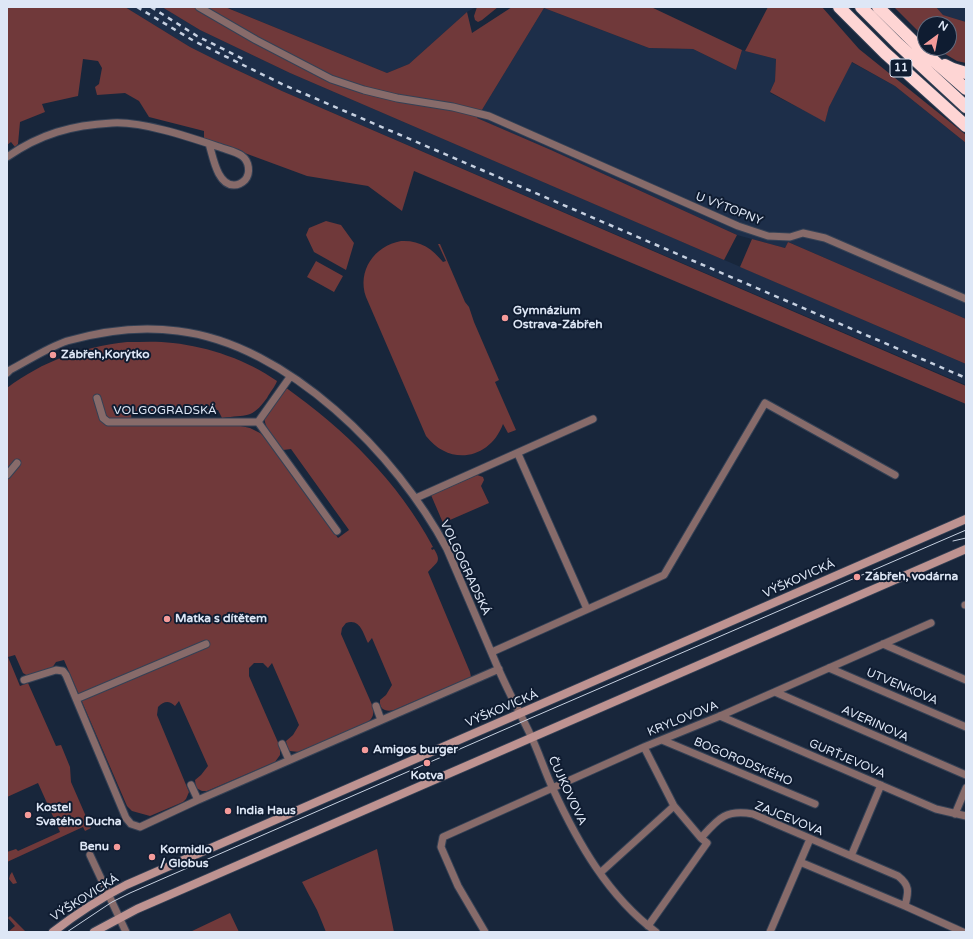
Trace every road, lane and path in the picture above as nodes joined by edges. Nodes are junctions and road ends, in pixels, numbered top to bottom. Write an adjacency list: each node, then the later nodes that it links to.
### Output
1 (199, 7): 14 (street, U VÝTOPNY)
2 (839, 7): 11 (highway, 11)
3 (861, 7): 10 (highway, 11)
4 (878, 7): 5 (highway)
5 (917, 45)
6 (928, 56): 9 (highway)
7 (930, 56): 8 (highway)
8 (966, 73)
9 (966, 89)
10 (966, 106)
11 (966, 126)
12 (209, 144): 12 (street); 13 (street)
13 (7, 157)
14 (966, 299)
15 (8, 369): 16 (street, VOLGOGRADSKÁ)
16 (290, 377): 19 (street); 24 (street, VOLGOGRADSKÁ)
17 (97, 398): 19 (street, VOLGOGRADSKÁ)
18 (593, 419): 20 (street)
19 (258, 422): 26 (street)
20 (518, 454): 24 (street); 28 (street)
21 (17, 463): 22 (street)
22 (7, 475)
23 (895, 475): 28 (street)
24 (416, 498): 32 (street, VOLGOGRADSKÁ)
25 (966, 520): 40 (street, VÝŠKOVICKÁ)
26 (337, 531)
27 (966, 549): 44 (street)
28 (587, 609): 32 (street)
29 (931, 622): 31 (street, KRYLOVOVA)
30 (206, 644): 38 (street)
31 (883, 644): 33 (street, KRYLOVOVA); 36 (street)
32 (492, 652): 34 (street, VOLGOGRADSKÁ)
33 (829, 668): 37 (street, KRYLOVOVA); 43 (street, UTVENKOVA)
34 (499, 669): 40 (street, VOLGOGRADSKÁ); 42 (street)
35 (24, 680): 38 (street)
36 (966, 680)
37 (775, 692): 41 (street, KRYLOVOVA); 49 (street, AVERINOVA)
38 (76, 699): 54 (street)
39 (376, 706): 42 (street)
40 (521, 714): 44 (street, ČUJKOVOVA); 65 (street, VÝŠKOVICKÁ)
41 (720, 716): 45 (street, KRYLOVOVA); 51 (street, GURŤJEVOVA)
42 (382, 720): 48 (street)
43 (966, 727)
44 (532, 738): 52 (street, ČUJKOVOVA); 67 (street)
45 (662, 740): 47 (street, KRYLOVOVA); 55 (street, BOGORODSKÉHO)
46 (282, 744): 48 (street)
47 (644, 747): 52 (street, KRYLOVOVA); 56 (street)
48 (289, 760): 54 (street)
49 (966, 775)
50 (191, 785): 54 (street)
51 (881, 786): 57 (street, GURŤJEVOVA); 62 (street)
52 (552, 788): 64 (street, ČUJKOVOVA); 72 (street, KRYLOVOVA)
53 (966, 788): 57 (street)
54 (198, 800)
55 (815, 804)
56 (674, 806): 60 (street); 64 (street)
57 (955, 814): 58 (street, GURŤJEVOVA)
58 (966, 816)
59 (810, 839): 60 (street, ZAJCEVOVA); 62 (street, ZAJCEVOVA); 63 (street)
60 (704, 841): 68 (street)
61 (90, 855): 65 (street)
62 (851, 856): 66 (street, ZAJCEVOVA)
63 (800, 862): 66 (street); 74 (street)
64 (600, 873): 68 (street, ČUJKOVOVA)
65 (108, 894): 67 (street); 69 (street, VÝŠKOVICKÁ)
66 (905, 906): 75 (street)
67 (120, 918): 70 (street); 71 (street)
68 (648, 926): 73 (street, ČUJKOVOVA)
69 (54, 932)
70 (94, 932)
71 (126, 932)
72 (485, 932)
73 (656, 932)
74 (770, 932)
75 (963, 932)

